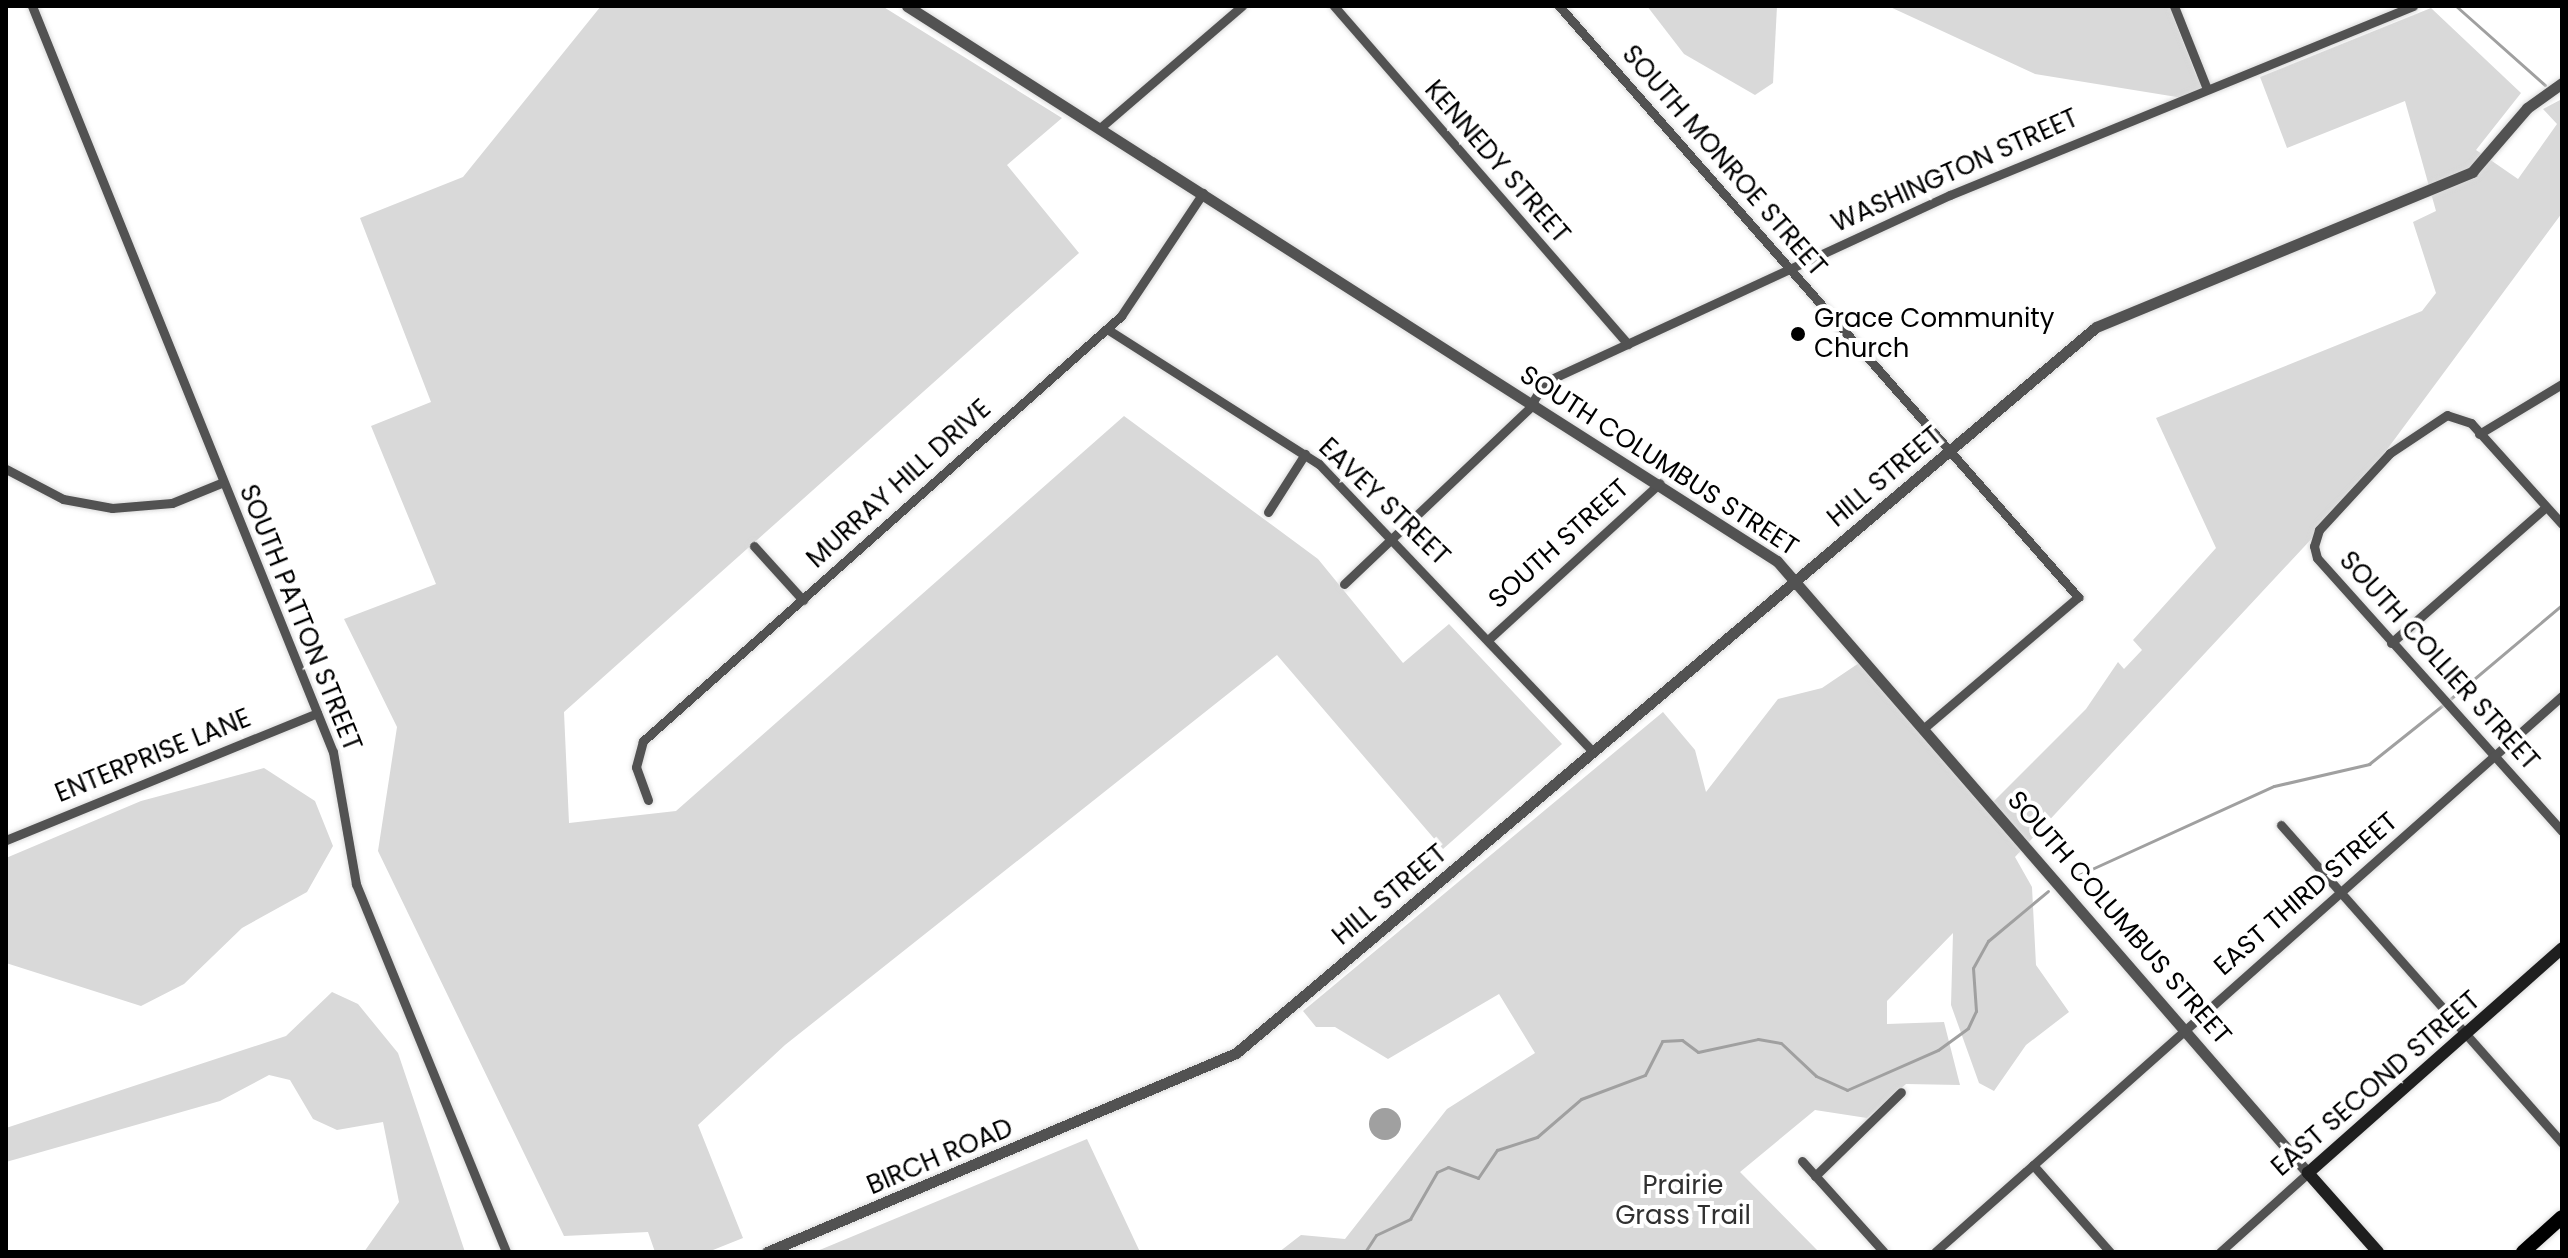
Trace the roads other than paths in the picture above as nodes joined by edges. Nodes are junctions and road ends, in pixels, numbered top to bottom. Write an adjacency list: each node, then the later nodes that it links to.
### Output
1 (32, 6): 21 (street, SOUTH PATTON STREET)
2 (907, 6): 10 (street, SOUTH COLUMBUS STREET)
3 (1242, 6): 10 (street)
4 (1334, 6): 14 (street, KENNEDY STREET)
5 (1559, 6): 12 (street, SOUTH MONROE STREET)
6 (2174, 6): 9 (street)
7 (2413, 6): 9 (street, WASHINGTON STREET)
8 (2562, 83): 18 (street, HILL STREET)
9 (2207, 89): 12 (street, WASHINGTON STREET)
10 (1100, 128): 11 (street, SOUTH COLUMBUS STREET)
11 (1203, 193): 13 (street, MURRAY HILL DRIVE); 16 (street, SOUTH COLUMBUS STREET)
12 (1790, 268): 14 (street, WASHINGTON STREET); 18 (street, SOUTH MONROE STREET)
13 (1107, 329): 19 (street, EAVEY STREET); 30 (street, MURRAY HILL DRIVE)
14 (1628, 344): 16 (street, WASHINGTON STREET)
15 (2562, 384): 17 (street)
16 (1533, 404): 22 (street, SOUTH COLUMBUS STREET); 26 (street, WASHINGTON STREET)
17 (2479, 434): 23 (street); 32 (street, SOUTH COLLIER STREET)
18 (1950, 450): 28 (street, HILL STREET); 35 (street, SOUTH MONROE STREET)
19 (1305, 454): 24 (street); 26 (street, EAVEY STREET)
20 (6, 469): 21 (street)
21 (221, 483): 34 (street, SOUTH PATTON STREET)
22 (1660, 483): 28 (street, SOUTH COLUMBUS STREET); 31 (street, SOUTH STREET)
23 (2546, 507): 25 (street); 32 (street)
24 (1268, 512)
25 (2562, 524)
26 (1389, 538): 29 (street, WASHINGTON STREET); 31 (street, EAVEY STREET)
27 (754, 546): 30 (street)
28 (1797, 580): 35 (street, SOUTH COLUMBUS STREET); 36 (street, HILL STREET)
29 (1344, 584)
30 (803, 600): 38 (street, MURRAY HILL DRIVE)
31 (1489, 639): 36 (street, EAVEY STREET)
32 (2391, 643): 37 (street, SOUTH COLLIER STREET)
33 (2562, 696): 37 (street, EAST THIRD STREET)
34 (317, 713): 41 (street, ENTERPRISE LANE); 54 (street, SOUTH PATTON STREET)
35 (1925, 727): 44 (street, SOUTH COLUMBUS STREET)
36 (1593, 752): 47 (street, HILL STREET)
37 (2495, 756): 40 (street, SOUTH COLLIER STREET); 42 (street, EAST THIRD STREET)
38 (648, 800)
39 (2281, 825): 42 (street)
40 (2562, 831)
41 (6, 840)
42 (2340, 893): 44 (street, EAST THIRD STREET); 45 (street)
43 (2562, 948): 45 (main road, EAST SECOND STREET)
44 (2185, 1030): 50 (street, EAST THIRD STREET); 51 (street, SOUTH COLUMBUS STREET)
45 (2465, 1035): 48 (street); 51 (main road, EAST SECOND STREET)
46 (1901, 1092): 52 (street)
47 (1129, 1101): 55 (street, BIRCH ROAD)
48 (2562, 1143)
49 (1802, 1161): 52 (street)
50 (2033, 1165): 57 (street, EAST THIRD STREET); 58 (street)
51 (2308, 1173): 59 (street, EAST SECOND STREET); 60 (main road, SOUTH COLUMBUS STREET)
52 (1815, 1176): 56 (street)
53 (2562, 1217): 61 (main road)
54 (506, 1252)
55 (767, 1252)
56 (1884, 1252)
57 (1935, 1252)
58 (2110, 1252)
59 (2220, 1252)
60 (2378, 1252)
61 (2523, 1252)

